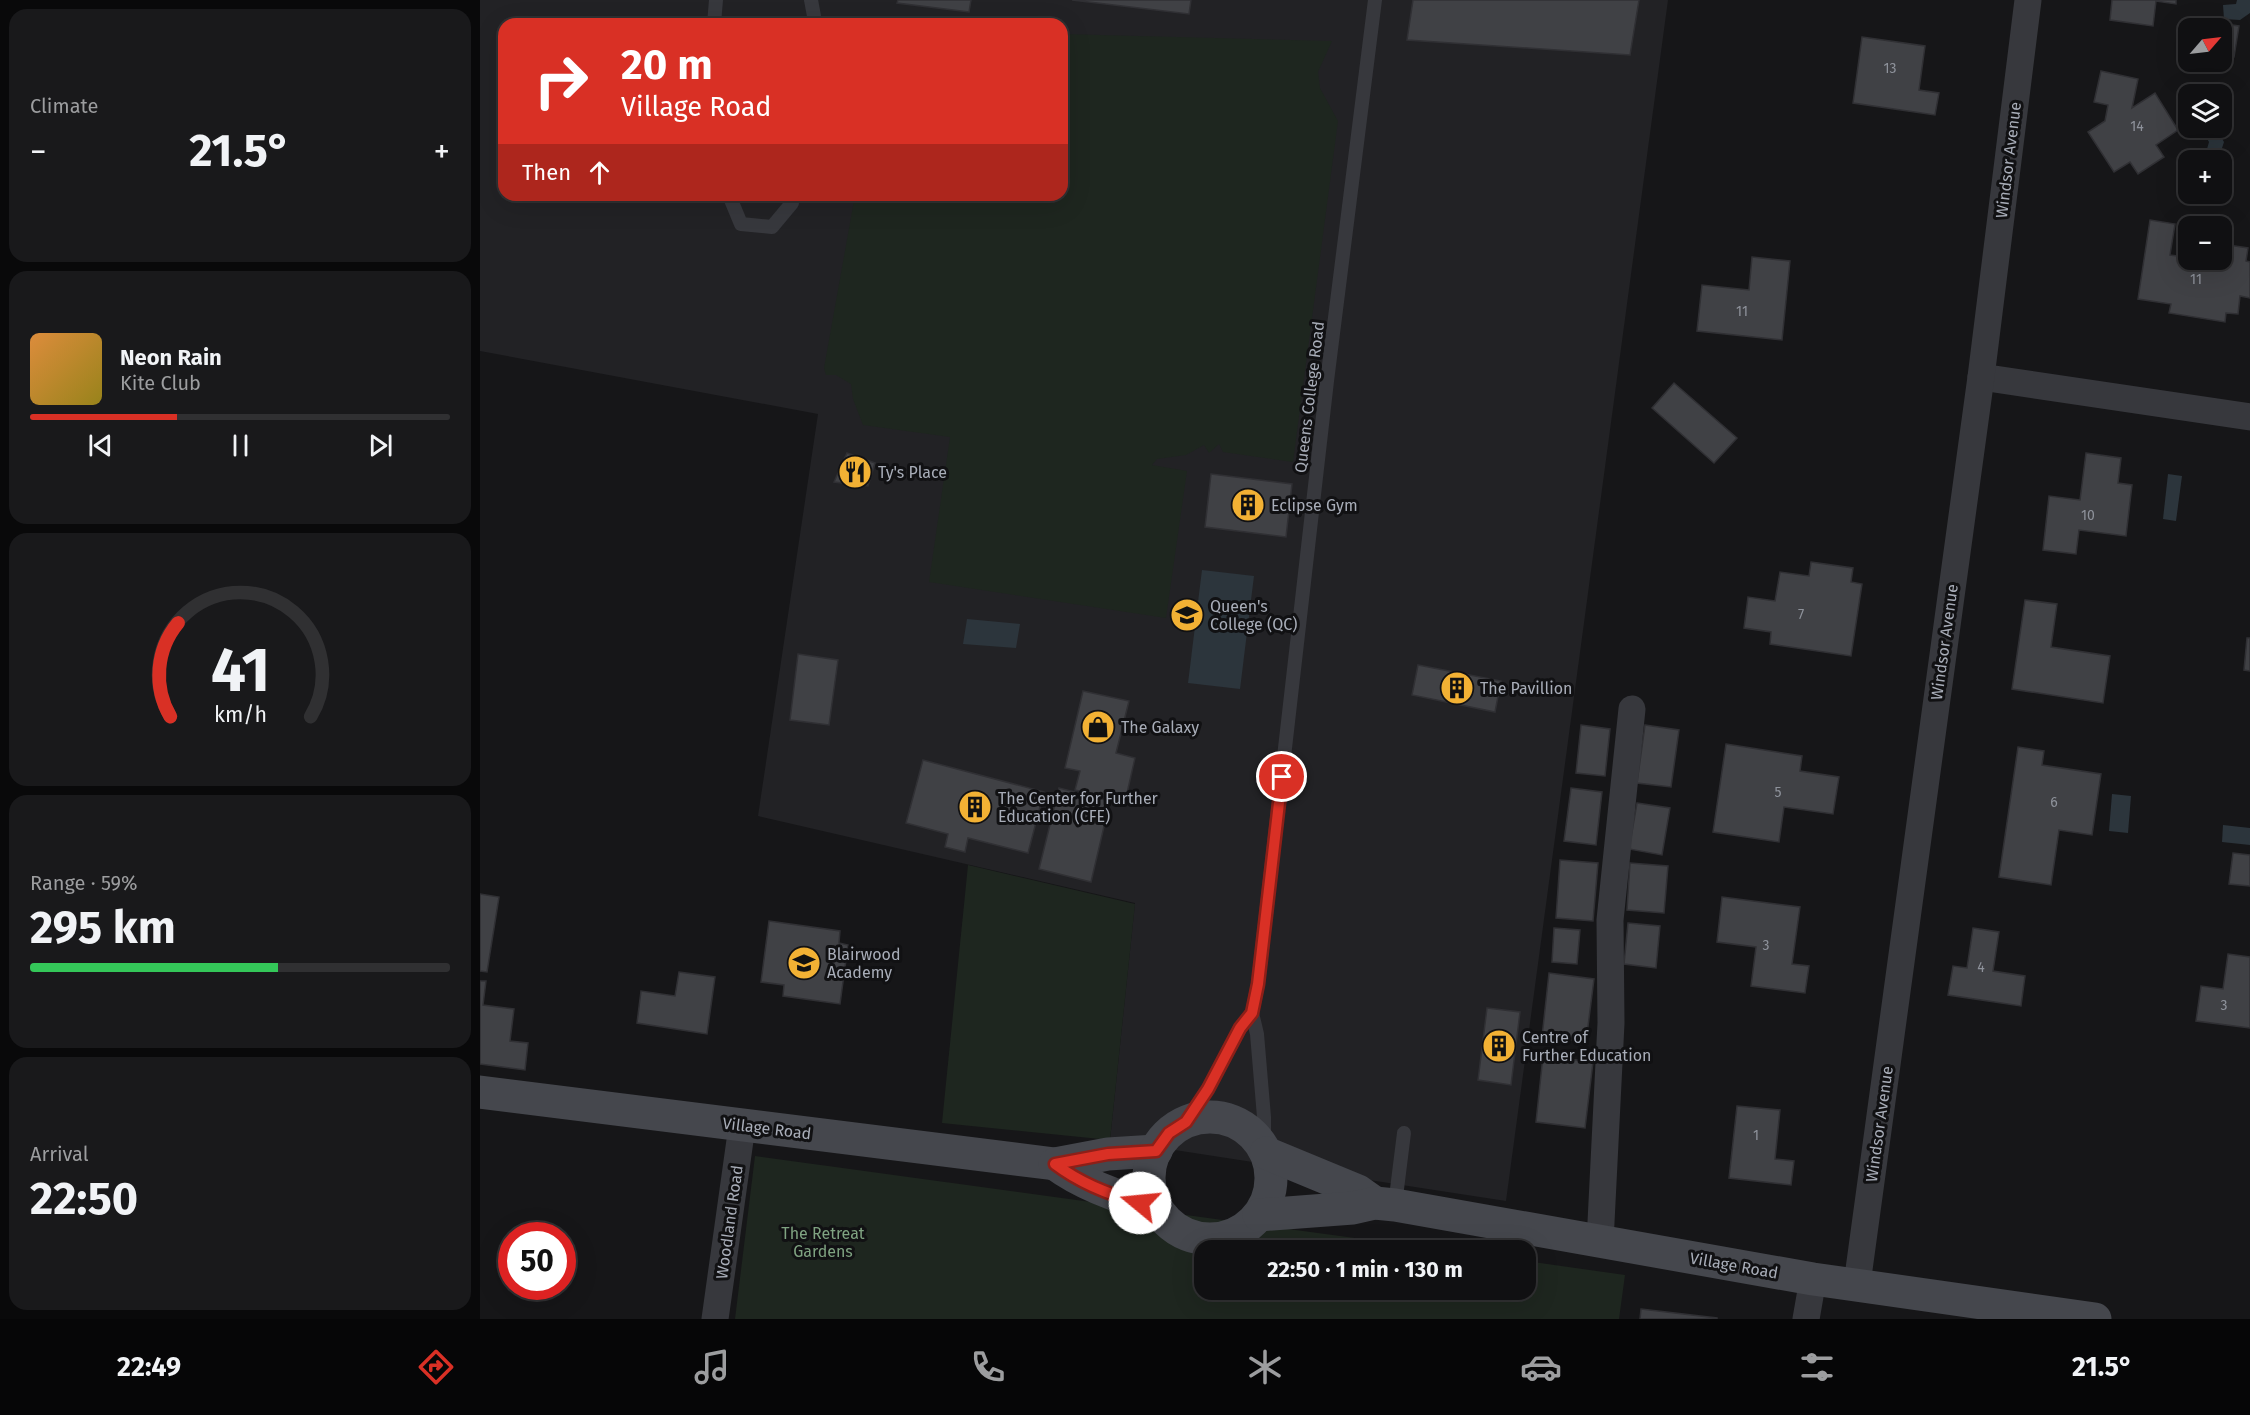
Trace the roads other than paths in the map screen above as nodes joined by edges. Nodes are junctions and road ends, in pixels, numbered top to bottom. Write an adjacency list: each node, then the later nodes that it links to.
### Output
1 (716, 0): 5 (lane)
2 (811, 0): 6 (lane)
3 (1375, 0): 12 (lane, Queens College Road)
4 (2028, 0): 9 (street, Windsor Avenue)
5 (714, 18)
6 (814, 18)
7 (731, 201): 8 (lane)
8 (792, 201)
9 (1981, 377): 10 (street); 25 (street, Windsor Avenue)
10 (2250, 417)
11 (1632, 709): 23 (street)
12 (1252, 1013): 14 (lane, Queens College Road); 18 (lane, Queens College Road)
13 (480, 1092): 15 (main road, Village Road)
14 (1186, 1122): 17 (main road); 18 (main road, Village Road)
15 (742, 1125): 19 (main road, Village Road); 26 (street, Woodland Road)
16 (1404, 1133): 20 (lane)
17 (1156, 1151): 19 (main road, Village Road); 21 (main road)
18 (1265, 1151): 20 (main road, Village Road); 22 (main road)
19 (1055, 1164): 21 (main road, Village Road)
20 (1385, 1204): 22 (main road, Village Road); 23 (main road, Village Road)
21 (1156, 1207): 22 (main road)
22 (1259, 1215)
23 (1600, 1242): 24 (main road, Village Road)
24 (1813, 1279): 25 (main road, Village Road); 27 (street)
25 (1857, 1284): 28 (main road, Village Road)
26 (715, 1319)
27 (1806, 1319)
28 (2095, 1319)

